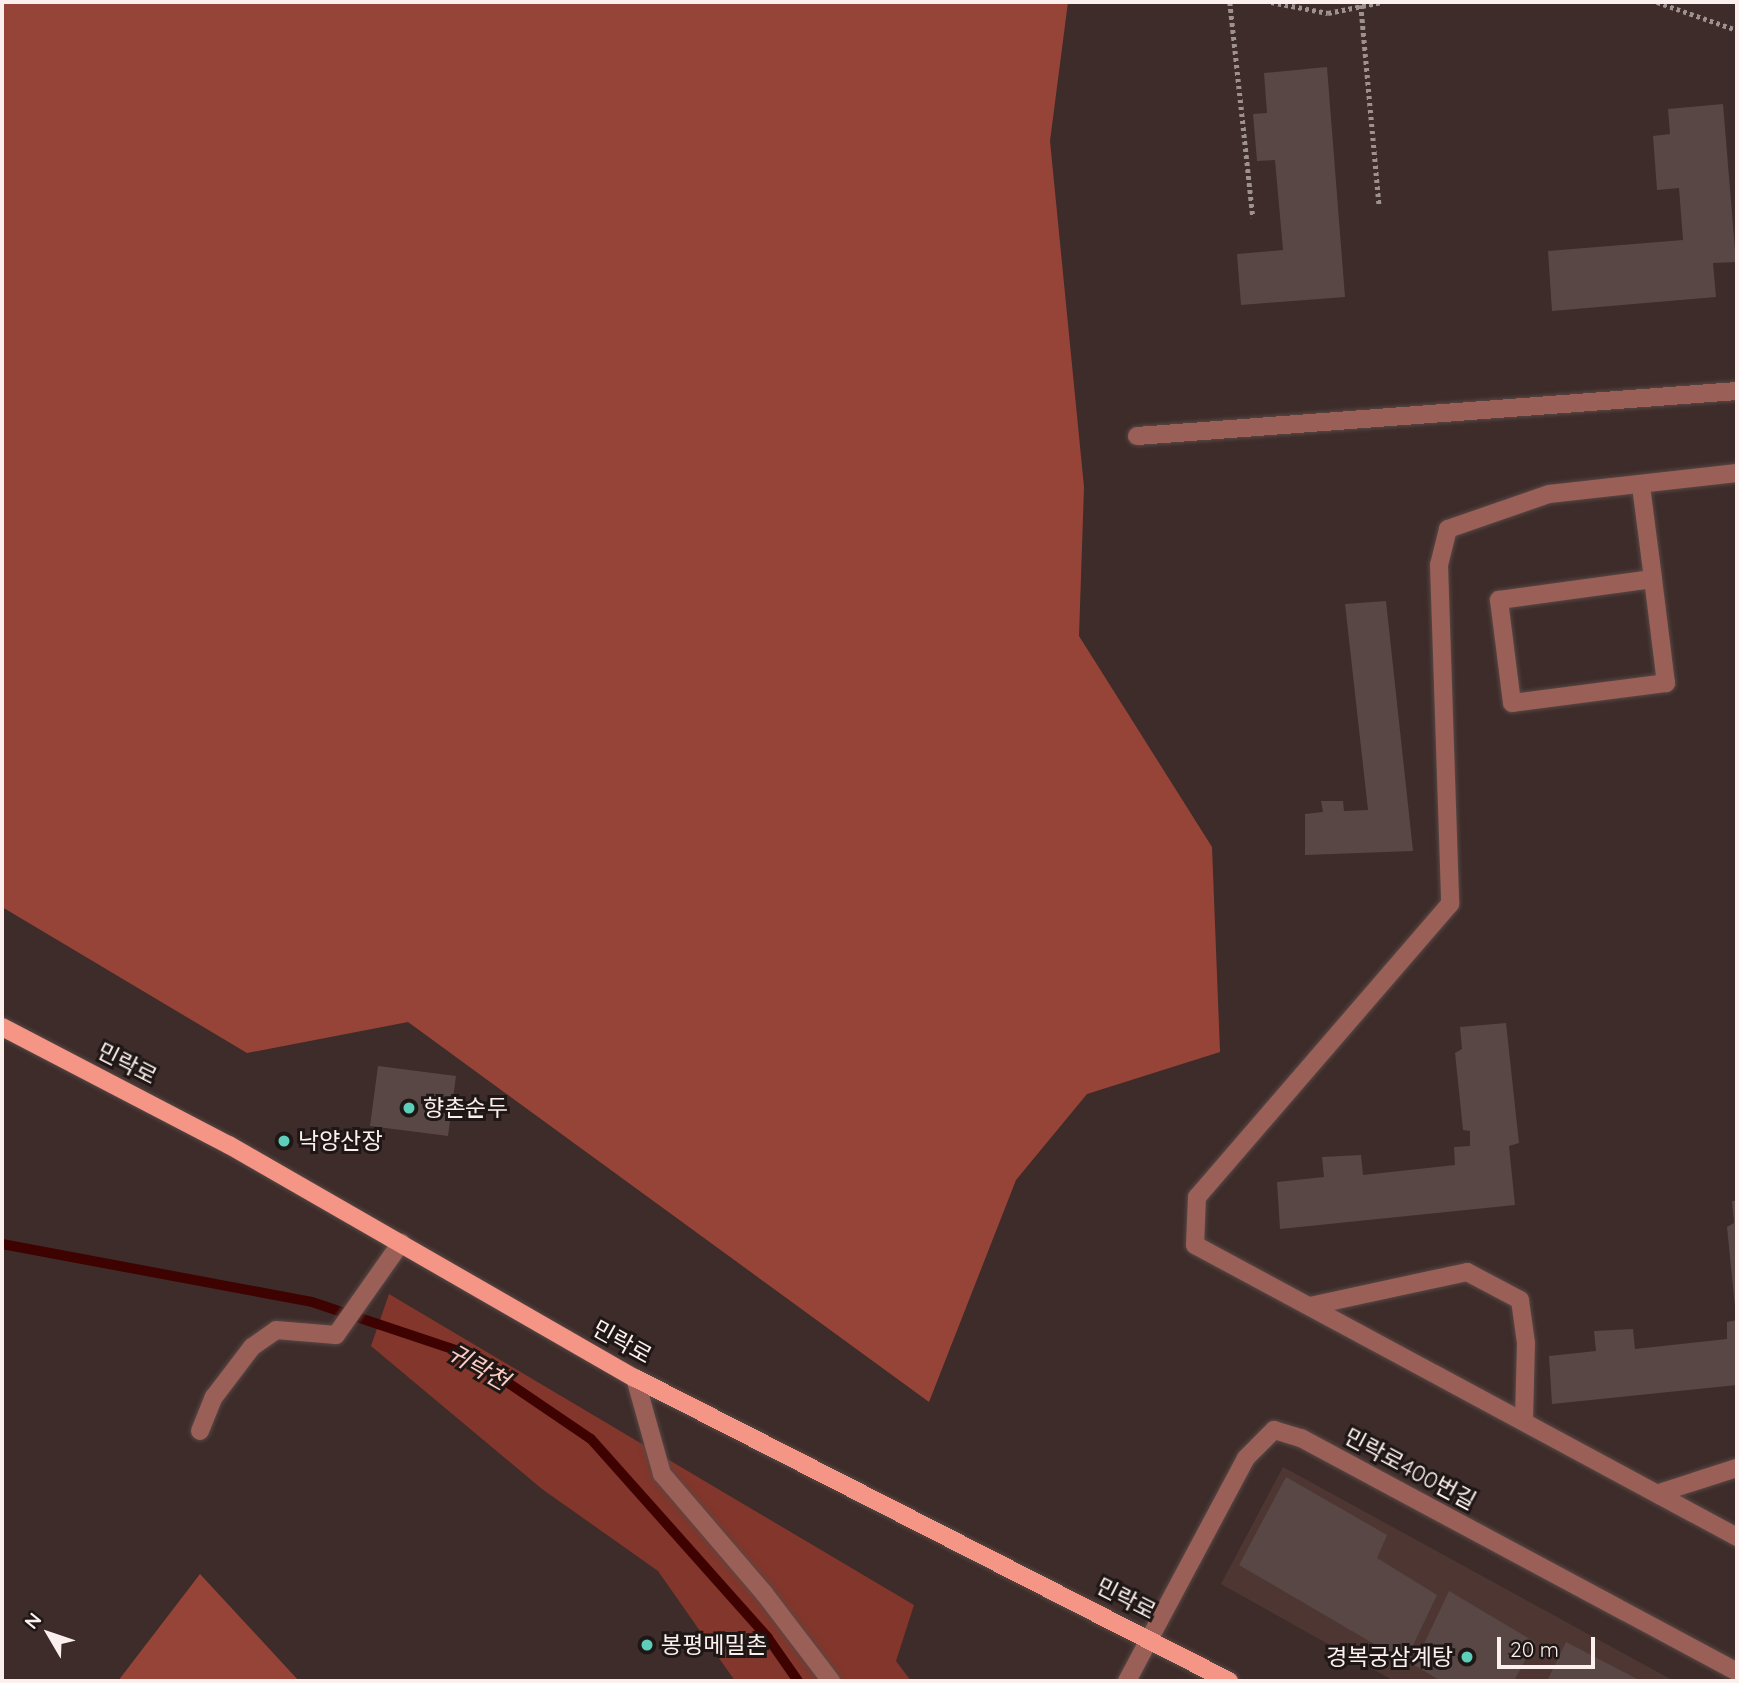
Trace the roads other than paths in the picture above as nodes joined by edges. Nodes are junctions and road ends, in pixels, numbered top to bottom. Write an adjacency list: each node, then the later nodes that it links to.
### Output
1 (1737, 391): 2 (street)
2 (1138, 436)
3 (1737, 473): 4 (street)
4 (1641, 486): 5 (street); 8 (street)
5 (1653, 579): 5 (street)
6 (2, 1027): 7 (main road, 민락로)
7 (401, 1243): 9 (main road, 민락로); 11 (street)
8 (1310, 1306): 10 (street); 10 (street)
9 (635, 1378): 15 (main road, 민락로); 17 (street)
10 (1524, 1421): 13 (street)
11 (200, 1431)
12 (1737, 1468): 13 (street)
13 (1659, 1493): 14 (street)
14 (1737, 1538)
15 (1150, 1639): 16 (street, 민락로400번길); 18 (street); 19 (main road, 민락로)
16 (1737, 1672)
17 (831, 1681)
18 (1127, 1681)
19 (1229, 1681)

